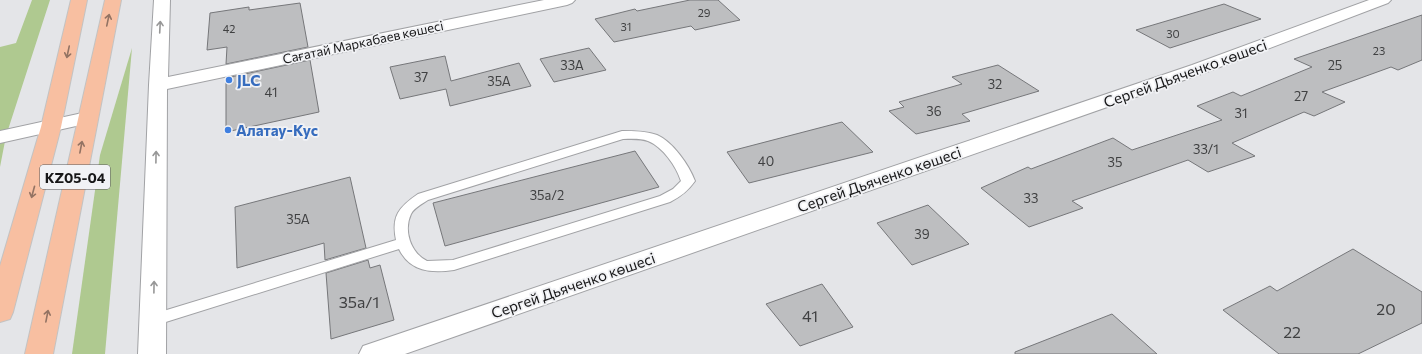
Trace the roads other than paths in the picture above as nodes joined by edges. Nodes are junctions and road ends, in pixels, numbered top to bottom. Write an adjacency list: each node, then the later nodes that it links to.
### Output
1 (79, 0): 8 (main road, KZ05-04, one-way to 8)
2 (113, 0): 7 (main road, KZ05-04, one-way to 2)
3 (162, 0): 6 (street, one-way to 3)
4 (567, 0): 6 (street, Сағатай Маркабаев көшесі)
5 (1383, 0): 15 (street, Сергей Дьяченко көшесі)
6 (158, 85): 12 (street, one-way to 6)
7 (87, 118): 8 (street); 13 (main road, KZ05-04, one-way to 7)
8 (51, 126): 9 (street); 11 (main road, KZ05-04, one-way to 11)
9 (0, 138)
10 (402, 243): 10 (lane); 12 (lane)
11 (0, 312)
12 (153, 320): 14 (street)
13 (39, 354)
14 (152, 354)
15 (373, 354)

